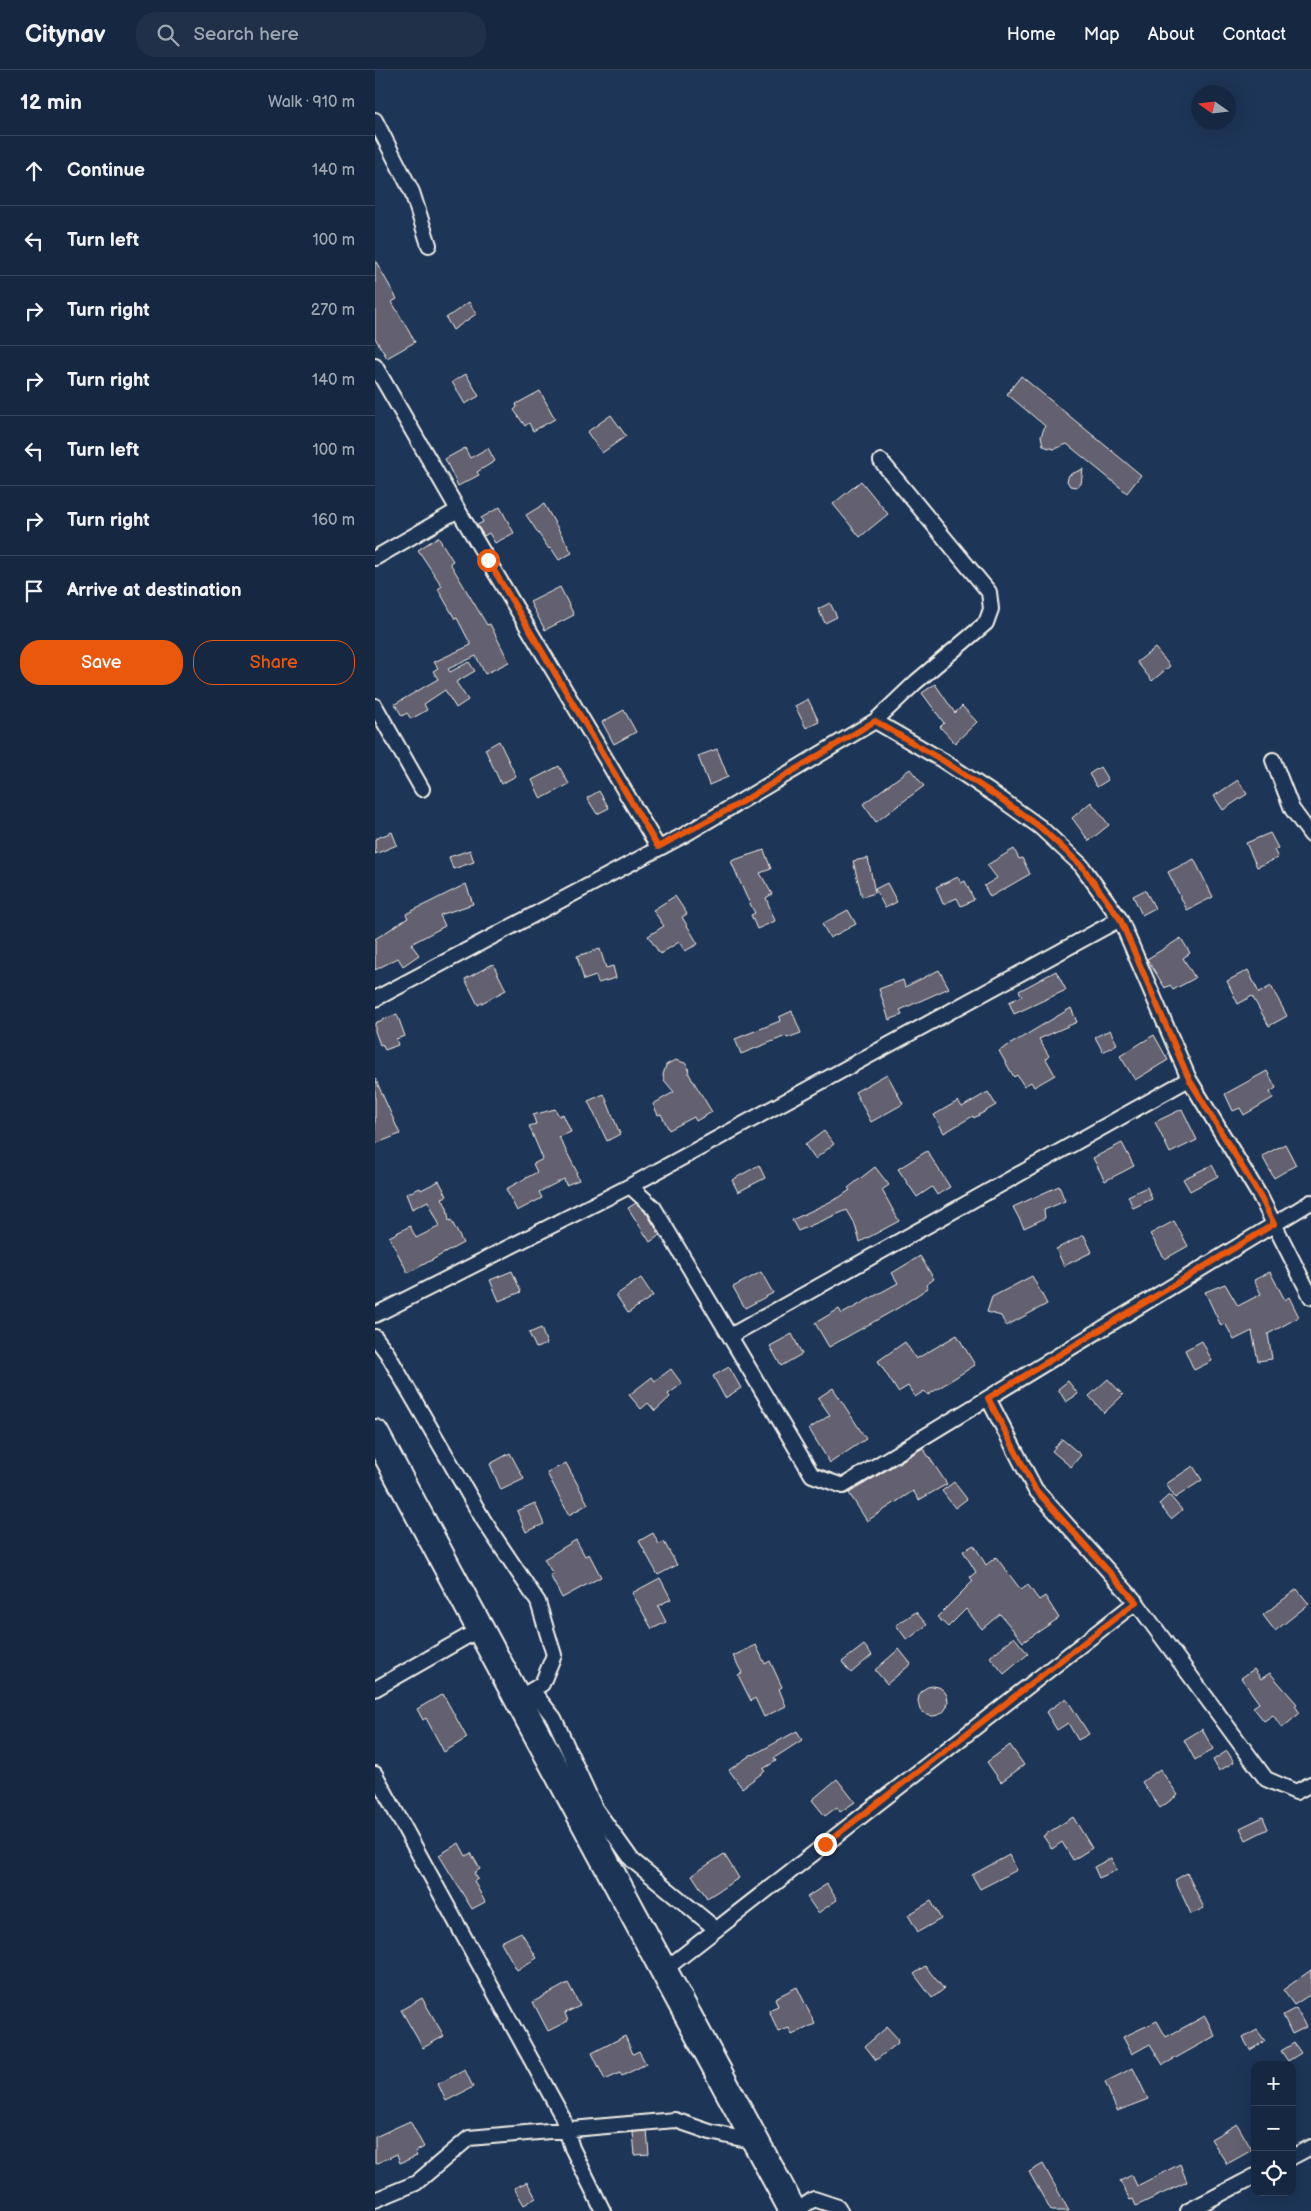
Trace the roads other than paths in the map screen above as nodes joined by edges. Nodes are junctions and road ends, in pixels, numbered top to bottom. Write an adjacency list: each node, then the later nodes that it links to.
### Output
1 (375, 120): 2 (street)
2 (429, 245)
3 (375, 366): 5 (street)
4 (881, 461): 8 (street)
5 (458, 510): 6 (street); 12 (street)
6 (375, 558)
7 (375, 706): 10 (street)
8 (875, 721): 12 (street); 13 (street)
9 (1273, 760): 11 (street)
10 (422, 789)
11 (1311, 835)
12 (658, 847): 14 (street)
13 (1120, 919): 15 (street); 16 (street)
14 (375, 999)
15 (1189, 1079): 18 (street); 21 (street)
16 (630, 1186): 20 (street); 21 (street)
17 (1311, 1202): 18 (street)
18 (1274, 1224): 19 (street); 23 (street)
19 (1311, 1297)
20 (375, 1315)
21 (730, 1336): 23 (street)
22 (375, 1337): 28 (street)
23 (988, 1398): 25 (street)
24 (375, 1433): 26 (highway)
25 (1136, 1602): 30 (street); 31 (street)
26 (480, 1629): 27 (street); 28 (highway)
27 (375, 1689)
28 (525, 1694): 31 (street); 32 (highway)
29 (375, 1774): 33 (street)
30 (1311, 1784)
31 (717, 1929): 32 (street)
32 (663, 1971): 34 (highway)
33 (566, 2131): 34 (street); 38 (street); 39 (street)
34 (756, 2142): 40 (highway)
35 (1311, 2147): 36 (street)
36 (1296, 2155)
37 (1251, 2178): 42 (street)
38 (375, 2200)
39 (603, 2211)
40 (795, 2211): 41 (street)
41 (841, 2211)
42 (1188, 2211)

